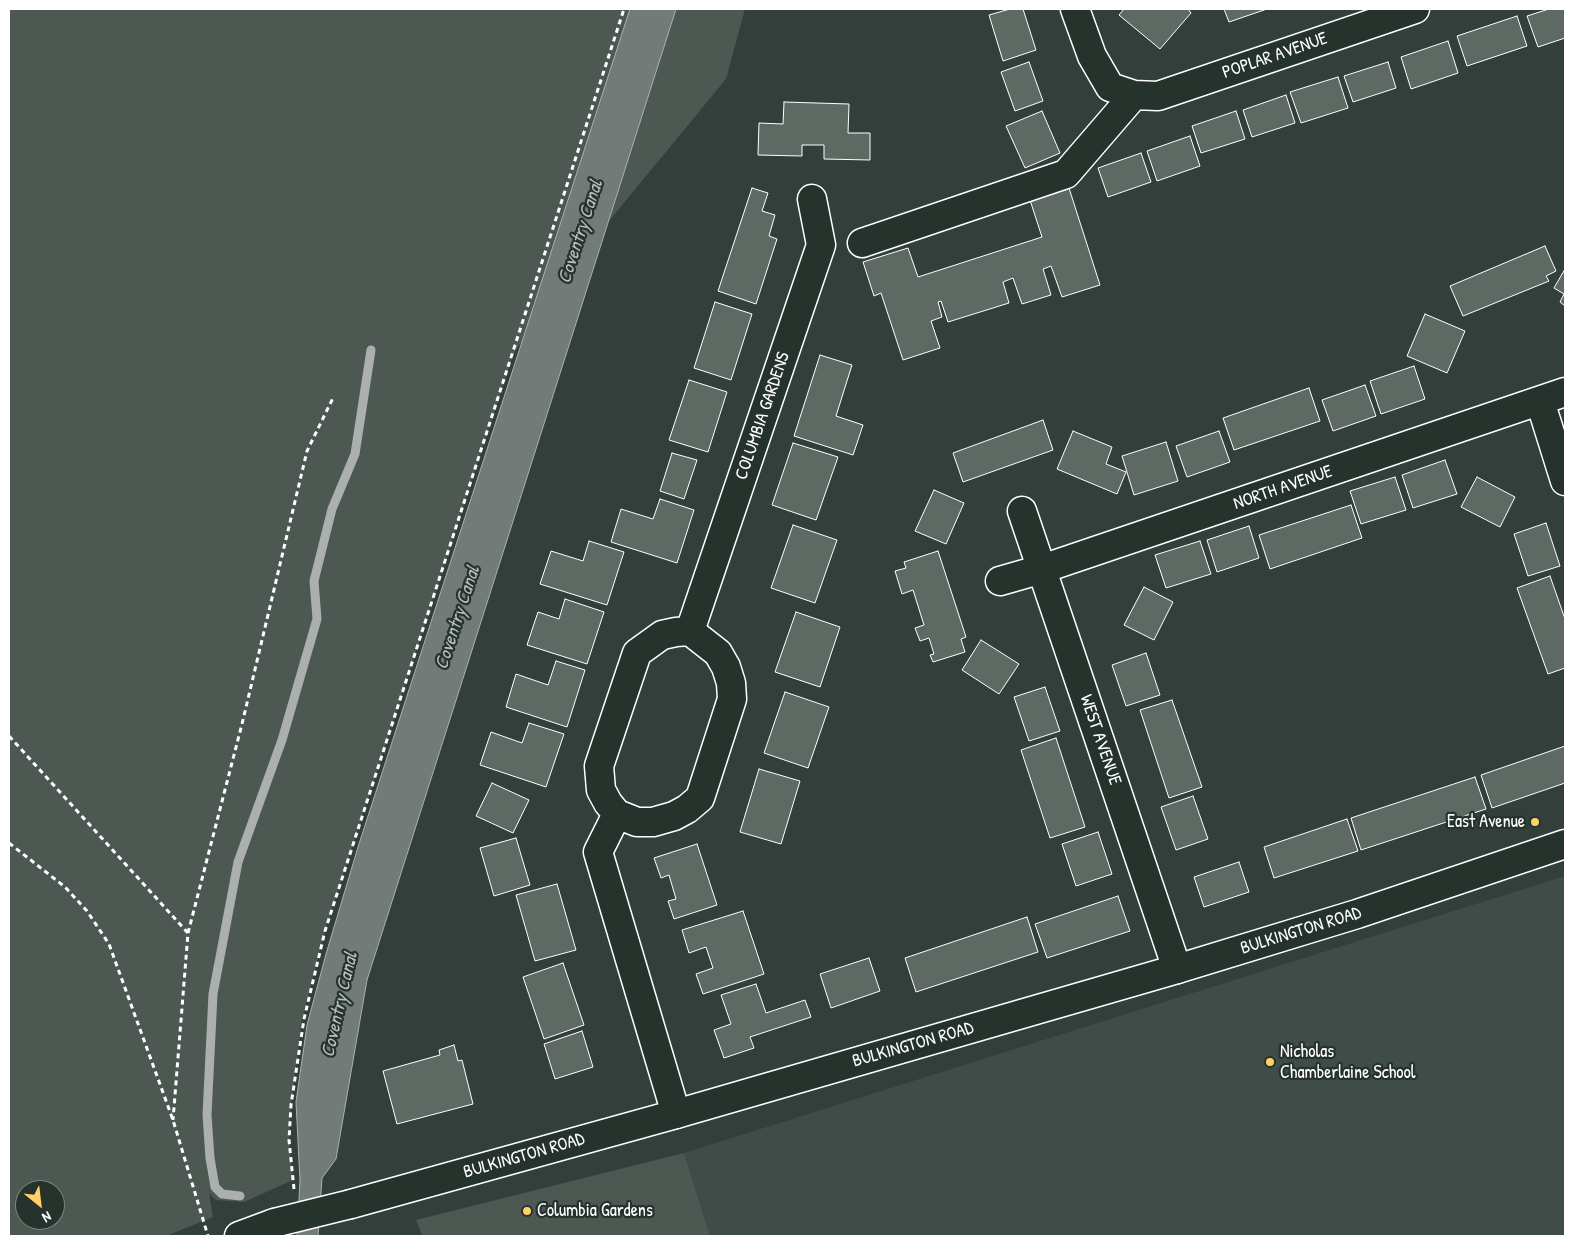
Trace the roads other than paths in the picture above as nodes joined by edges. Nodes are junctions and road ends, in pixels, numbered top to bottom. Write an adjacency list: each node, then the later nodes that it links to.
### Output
1 (1075, 9): 3 (street, POPLAR AVENUE)
2 (1415, 9): 3 (street, POPLAR AVENUE)
3 (1134, 95): 5 (street)
4 (812, 199): 12 (street, COLUMBIA GARDENS)
5 (862, 243)
6 (1565, 392): 7 (street, NORTH AVENUE)
7 (1540, 401): 8 (street); 10 (street, NORTH AVENUE)
8 (1565, 481)
9 (1022, 511): 10 (street, WEST AVENUE)
10 (1042, 569): 11 (street, NORTH AVENUE); 15 (street, WEST AVENUE)
11 (1000, 581)
12 (690, 631): 13 (street); 13 (street)
13 (617, 814): 16 (street)
14 (1565, 844): 15 (street, BULKINGTON ROAD)
15 (1177, 969): 16 (street, BULKINGTON ROAD)
16 (676, 1114): 17 (street, BULKINGTON ROAD, bridge)
17 (256, 1230)

